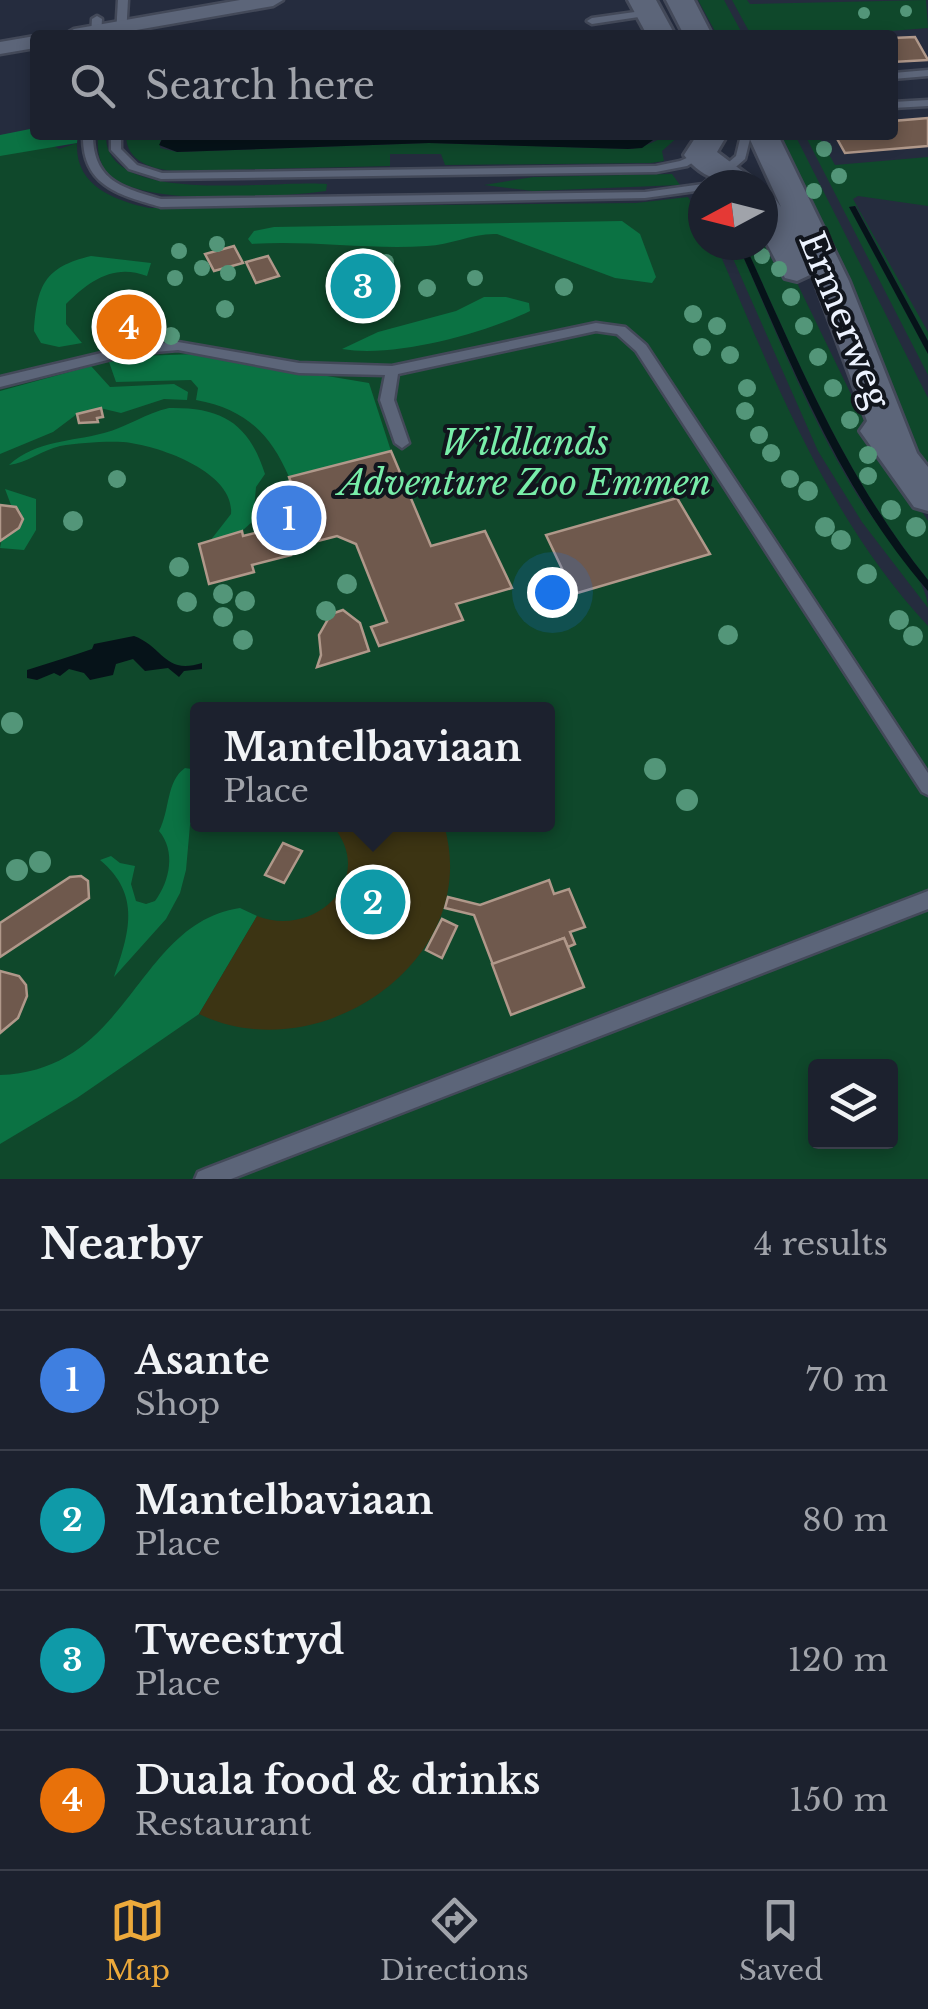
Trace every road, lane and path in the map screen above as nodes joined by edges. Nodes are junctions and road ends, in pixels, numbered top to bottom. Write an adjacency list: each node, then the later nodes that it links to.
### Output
1 (123, 0): 7 (lane)
2 (273, 0): 7 (street)
3 (680, 0): 8 (street)
4 (651, 16): 5 (lane)
5 (592, 21)
6 (97, 28): 7 (street)
7 (122, 30)
8 (695, 30)
9 (30, 43): 10 (street)
10 (0, 48)
11 (928, 73): 12 (lane)
12 (898, 76)
13 (928, 103): 14 (lane)
14 (898, 105)
15 (88, 140): 20 (lane)
16 (116, 140): 19 (lane)
17 (745, 140): 19 (lane)
18 (765, 140): 25 (street, Ermerweg)
19 (716, 170)
20 (688, 177)
21 (778, 234): 25 (street, Ermerweg)
22 (392, 372): 23 (lane); 24 (lane); 27 (lane)
23 (0, 382)
24 (402, 443)
25 (898, 453): 26 (street, Ermerweg)
26 (928, 496)
27 (928, 787)
28 (928, 900): 29 (lane)
29 (205, 1179)

